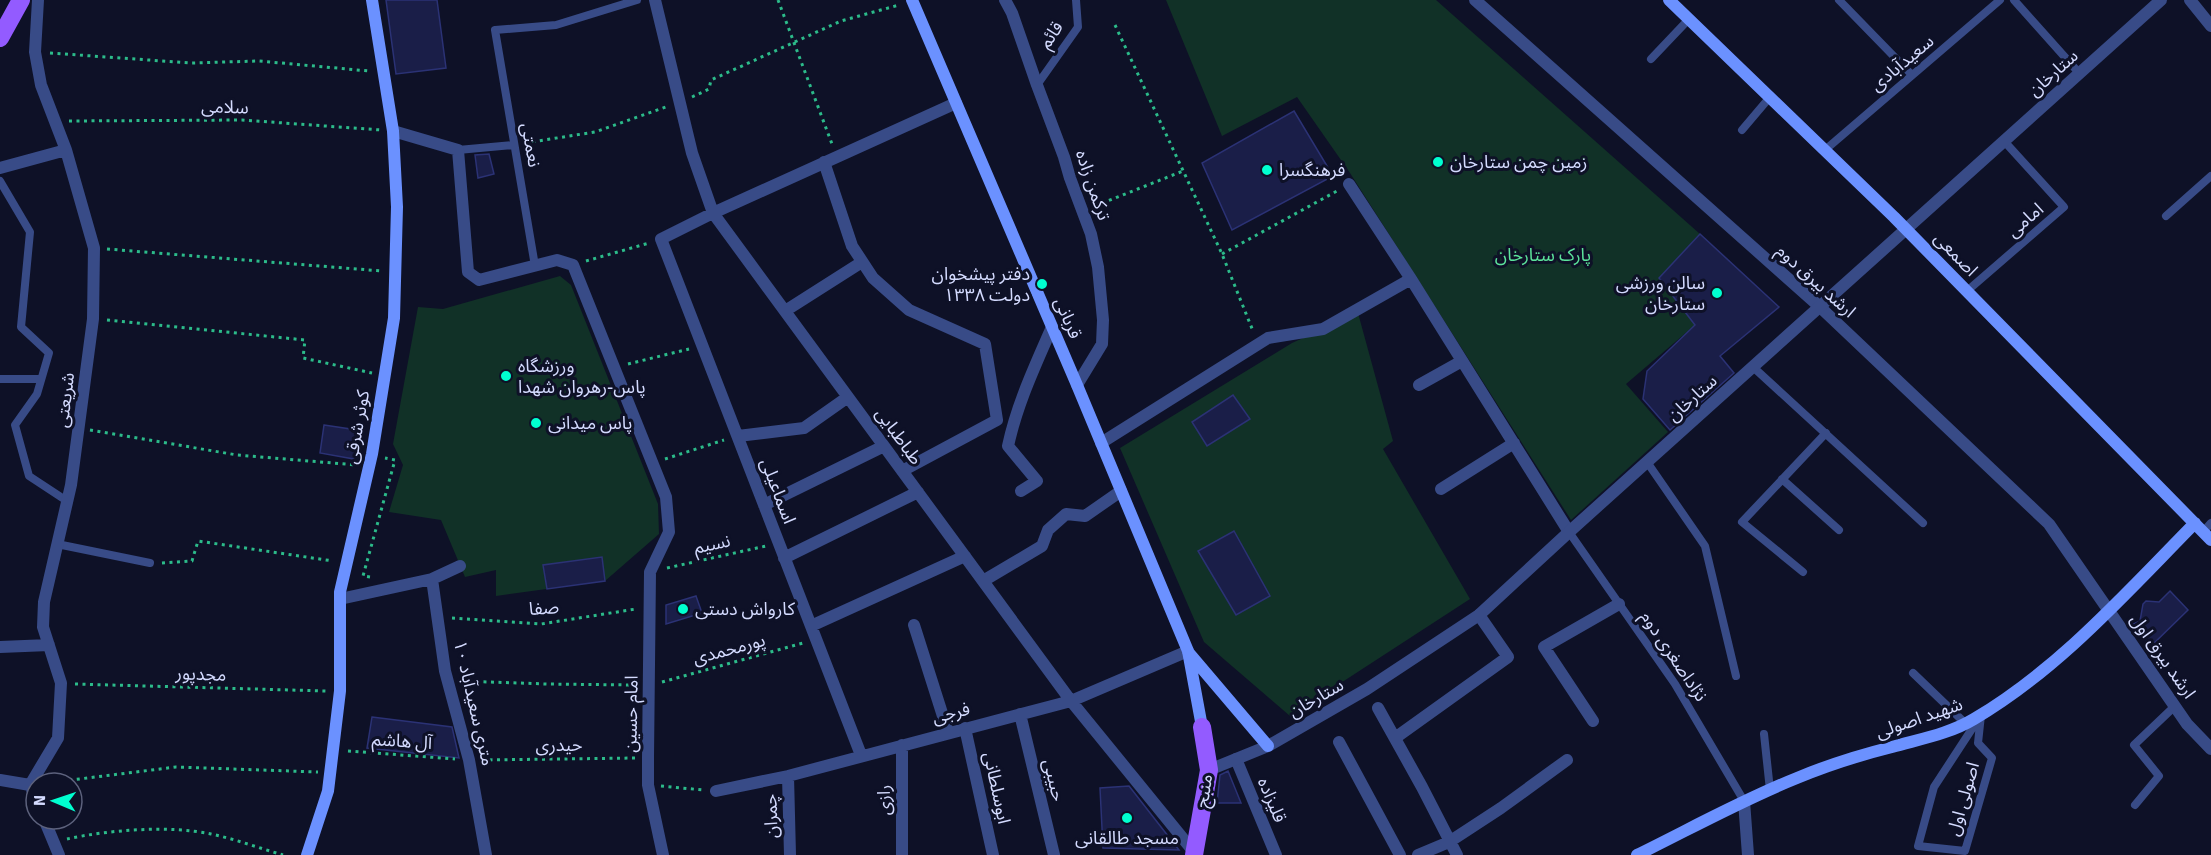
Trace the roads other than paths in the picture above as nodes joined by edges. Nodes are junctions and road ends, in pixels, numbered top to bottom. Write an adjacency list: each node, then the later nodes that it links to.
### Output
1 (21, 0): 18 (main road)
2 (38, 0): 29 (street, شریعتی)
3 (372, 0): 26 (main road, کوثر شرقی)
4 (637, 0): 28 (lane, نعمتی)
5 (655, 0): 37 (street, طباطبایی)
6 (912, 0): 24 (main road, قربانی)
7 (1005, 0): 22 (street, ترکمن زاده)
8 (1076, 0): 22 (lane, قائم)
9 (1475, 0): 44 (street, ارشد بیرق دوم)
10 (1669, 0): 16 (main road, اصمعی)
11 (1839, 0): 21 (lane)
12 (2014, 0): 20 (lane)
13 (2162, 0): 20 (street, ستارخان)
14 (2194, 1): 17 (street)
15 (1995, 2): 21 (lane, سعیدآبادی)
16 (1689, 19): 19 (lane); 23 (main road, اصمعی)
17 (2211, 26)
18 (0, 39)
19 (1651, 59)
20 (2080, 74): 27 (street, ستارخان)
21 (1912, 75): 31 (lane, سعیدآبادی)
22 (1037, 85): 51 (street, ترکمن زاده)
23 (1770, 97): 25 (lane); 31 (main road, اصمعی)
24 (956, 103): 32 (street); 46 (main road, قربانی)
25 (1742, 130)
26 (393, 131): 30 (street); 82 (main road, کوثر شرقی)
27 (2004, 141): 39 (street, ستارخان); 43 (lane, امامی)
28 (514, 145): 30 (lane); 41 (lane, نعمتی)
29 (66, 150): 33 (street); 68 (street, شریعتی)
30 (458, 150): 41 (street)
31 (1825, 150): 39 (main road, اصمعی)
32 (824, 162): 37 (street); 40 (street)
33 (0, 168)
34 (2211, 176): 38 (lane)
35 (0, 181): 50 (lane)
36 (1349, 184): 42 (street)
37 (713, 213): 45 (street, طباطبایی); 57 (street, اسماعیلی)
38 (2166, 216)
39 (1906, 229): 43 (main road, اصمعی); 44 (street, ستارخان)
40 (862, 262): 45 (street); 54 (street)
41 (535, 266): 127 (street, امام حسین)
42 (1412, 279): 47 (street); 58 (street)
43 (1967, 291): 72 (main road, اصمعی)
44 (1820, 307): 48 (street, ستارخان); 84 (street, ارشد بیرق دوم)
45 (785, 311): 53 (street, طباطبایی)
46 (1052, 327): 51 (main road, قربانی); 55 (street)
47 (1462, 361): 52 (street); 59 (street)
48 (1753, 367): 56 (lane); 61 (street, ستارخان)
49 (0, 379): 50 (lane)
50 (41, 379): 68 (lane)
51 (1077, 385): 58 (main road, قربانی)
52 (1419, 385)
53 (848, 397): 57 (street); 60 (street, طباطبایی)
54 (997, 420): 55 (lane); 62 (street)
55 (1014, 420): 65 (street)
56 (1826, 433): 63 (lane); 70 (lane)
57 (738, 436): 69 (street, اسماعیلی)
58 (1101, 443): 66 (main road, قربانی)
59 (1514, 443): 64 (street); 73 (street)
60 (884, 446): 62 (street, طباطبایی); 69 (street)
61 (1647, 462): 73 (street, ستارخان); 92 (lane)
62 (902, 471): 67 (street, طباطبایی)
63 (1782, 479): 71 (lane); 79 (lane)
64 (1441, 489)
65 (1021, 491)
66 (1121, 491): 81 (street); 90 (main road, قربانی)
67 (918, 492): 75 (street, طباطبایی); 76 (street)
68 (67, 501): 74 (street, شریعتی)
69 (764, 505): 76 (street, اسماعیلی)
70 (1923, 523)
71 (1839, 530)
72 (2205, 530): 84 (main road, شهید اصولی)
73 (1569, 532): 83 (lane, نژاداصغری دوم); 85 (street, ستارخان)
74 (57, 544): 77 (lane); 88 (street, شریعتی)
75 (965, 556): 81 (street, طباطبایی); 87 (street)
76 (784, 558): 87 (street, اسماعیلی)
77 (150, 563)
78 (460, 566): 80 (street)
79 (1803, 572)
80 (432, 579): 82 (street); 126 (street, ۱۰ متری سعیدآباد)
81 (983, 581): 93 (street, طباطبایی)
82 (340, 599): 125 (main road, کوثر شرقی)
83 (1619, 604): 98 (street); 119 (lane, نژاداصغری دوم)
84 (2109, 611): 94 (street, ارشد بیرق اول); 97 (main road, شهید اصولی)
85 (1479, 615): 104 (street); 107 (street, ستارخان)
86 (914, 625): 102 (street)
87 (811, 626): 109 (street, اسماعیلی)
88 (49, 645): 89 (street); 113 (street, شریعتی)
89 (0, 647)
90 (1188, 651): 93 (street, فرجی); 100 (main road); 107 (main road)
91 (1913, 673): 99 (lane)
92 (1736, 676)
93 (1071, 701): 96 (street, فرجی); 123 (street, طباطبایی)
94 (2175, 706): 108 (street, ارشد بیرق اول); 120 (lane)
95 (1378, 708): 104 (street)
96 (1020, 714): 101 (street, فرجی); 131 (street, حبیبی)
97 (1981, 715): 97 (lane, اصولی اول); 99 (main road, شهید اصولی)
98 (1593, 721)
99 (1965, 723): 117 (main road, شهید اصولی)
100 (1202, 726): 112 (main road, منبح)
101 (965, 728): 102 (street, فرجی); 130 (street, ابوسلطانی)
102 (948, 732): 106 (street, فرجی)
103 (1764, 734): 117 (lane)
104 (1395, 738): 122 (street)
105 (1339, 742): 133 (street)
106 (902, 745): 109 (street, فرجی); 129 (street, رازی)
107 (1268, 746): 110 (street, ستارخان)
108 (2211, 748)
109 (861, 755): 114 (street, فرجی)
110 (1236, 759): 112 (street, ستارخان); 132 (street, قلیزاده)
111 (1567, 760): 122 (street)
112 (1209, 770): 123 (main road, منبح)
113 (38, 771)
114 (788, 776): 118 (street, فرجی); 128 (street, چمران)
115 (0, 780): 116 (street)
116 (24, 784)
117 (1770, 790): 119 (main road, شهید اصولی)
118 (716, 791)
119 (1744, 801): 136 (main road, شهید اصولی); 137 (street)
120 (2135, 805)
121 (49, 831): 124 (street)
122 (1449, 842): 134 (street); 135 (street)
123 (1194, 854)
124 (59, 855)
125 (307, 855)
126 (486, 855)
127 (663, 855)
128 (790, 855)
129 (902, 855)
130 (993, 855)
131 (1054, 855)
132 (1276, 855)
133 (1400, 855)
134 (1418, 855)
135 (1457, 855)
136 (1637, 855)
137 (1748, 855)

